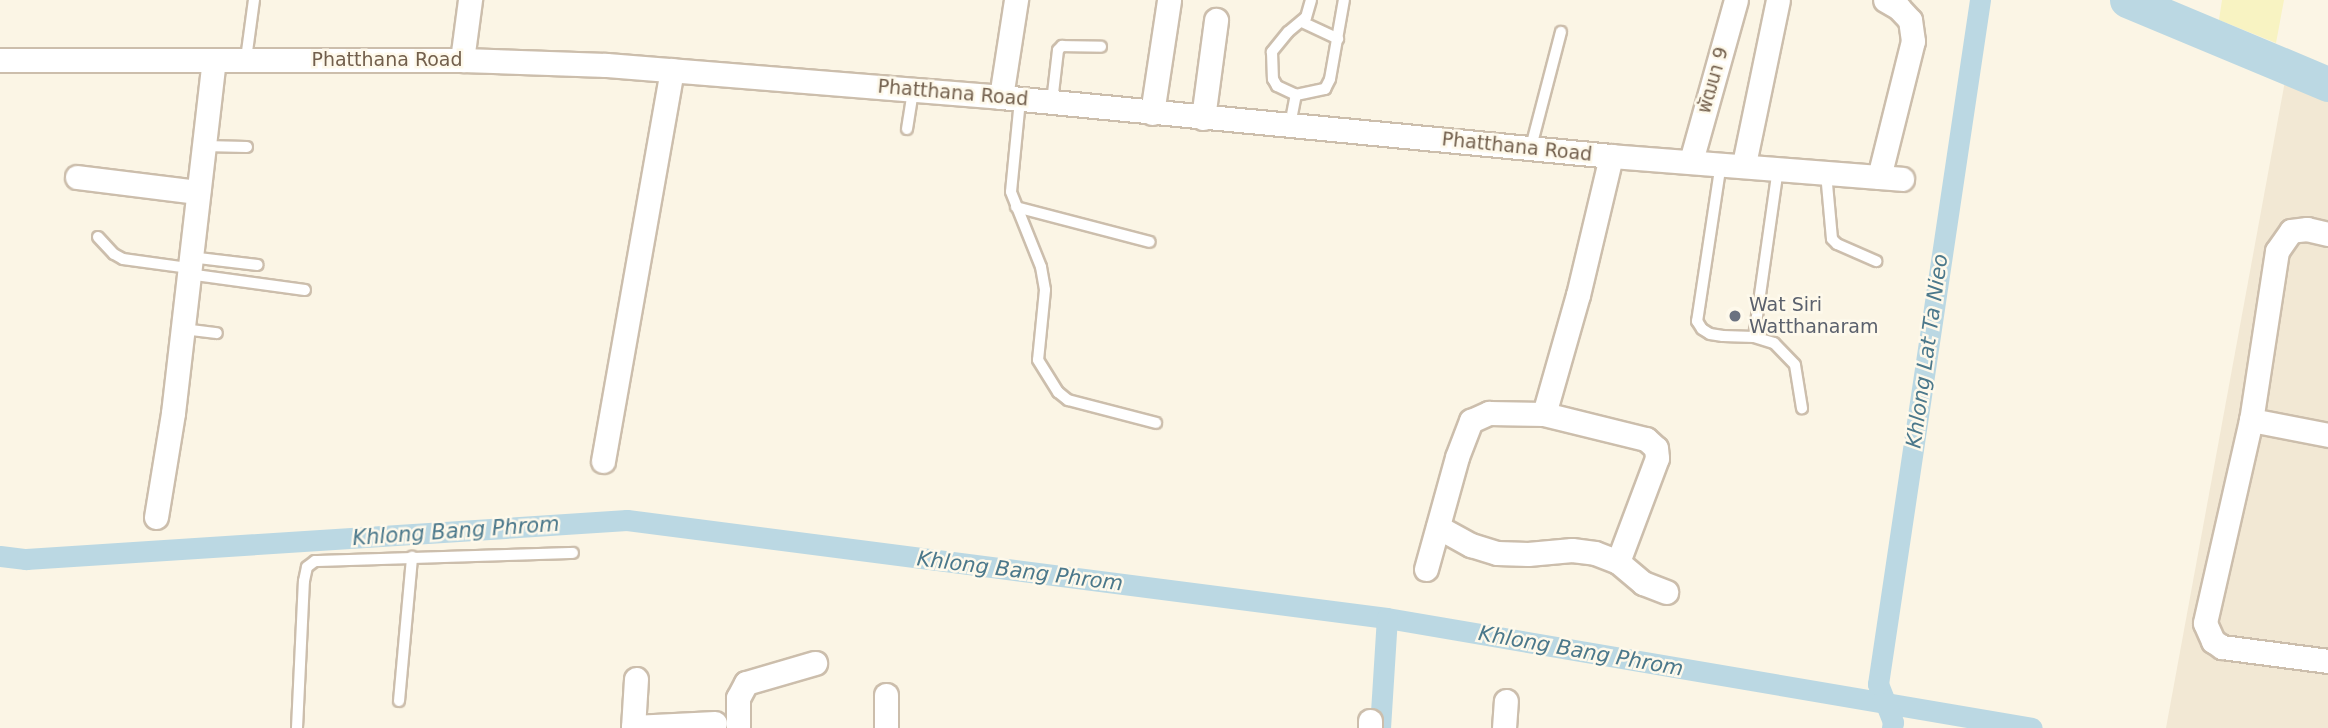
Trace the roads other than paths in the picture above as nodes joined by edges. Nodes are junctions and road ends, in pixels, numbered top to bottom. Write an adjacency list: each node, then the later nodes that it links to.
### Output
1 (254, 0): 15 (lane)
2 (470, 0): 18 (street)
3 (1016, 0): 22 (street)
4 (1169, 0): 24 (street)
5 (1311, 0): 11 (lane)
6 (1344, 0): 13 (lane)
7 (1736, 0): 32 (street, พัฒนา 9)
8 (1778, 0): 33 (street)
9 (1885, 0): 37 (street)
10 (1216, 20): 25 (street)
11 (1302, 22): 13 (lane); 21 (lane)
12 (1561, 32): 30 (lane)
13 (1338, 38): 21 (lane)
14 (1101, 47): 23 (lane)
15 (246, 59): 17 (street, Phatthana Road); 18 (street, Phatthana Road)
16 (0, 60): 17 (street, Phatthana Road)
17 (214, 60): 28 (street)
18 (462, 60): 19 (street, Phatthana Road)
19 (672, 71): 20 (street, Phatthana Road); 56 (street)
20 (913, 90): 22 (street, Phatthana Road); 27 (lane)
21 (1296, 95): 26 (lane)
22 (1011, 98): 23 (street, Phatthana Road); 40 (lane)
23 (1052, 102): 24 (street, Phatthana Road)
24 (1152, 113): 25 (street, Phatthana Road)
25 (1203, 118): 26 (street, Phatthana Road)
26 (1290, 125): 30 (street, Phatthana Road)
27 (907, 129)
28 (204, 146): 29 (lane); 39 (street)
29 (247, 147)
30 (1531, 147): 31 (street, Phatthana Road)
31 (1611, 156): 32 (street, Phatthana Road); 52 (street)
32 (1691, 161): 33 (street, Phatthana Road)
33 (1732, 164): 34 (street, Phatthana Road); 50 (lane)
34 (1778, 170): 35 (street, Phatthana Road); 50 (lane)
35 (1826, 173): 37 (street, Phatthana Road); 44 (lane)
36 (77, 177): 39 (street)
37 (1879, 177): 38 (street, Phatthana Road)
38 (1902, 179)
39 (198, 192): 46 (street)
40 (1016, 207): 43 (lane); 54 (lane)
41 (2328, 234): 53 (street)
42 (98, 237): 46 (lane)
43 (1150, 242)
44 (1876, 261)
45 (258, 265): 46 (lane)
46 (189, 266): 47 (lane); 48 (street)
47 (305, 290)
48 (183, 329): 49 (lane); 57 (street)
49 (217, 333)
50 (1754, 337): 51 (lane)
51 (1802, 408)
52 (1544, 414): 58 (street); 61 (street)
53 (2251, 420): 55 (street); 64 (street)
54 (1156, 423)
55 (2328, 435)
56 (603, 461)
57 (156, 517)
58 (1438, 527): 61 (street); 62 (street)
59 (573, 553): 60 (lane)
60 (412, 557): 68 (lane); 71 (lane)
61 (1618, 562): 63 (street)
62 (1426, 569)
63 (1666, 592)
64 (2328, 661)
65 (815, 663): 73 (street)
66 (636, 679): 72 (street)
67 (887, 695): 74 (street)
68 (399, 701)
69 (1506, 701): 75 (street)
70 (715, 723): 72 (street)
71 (297, 728)
72 (634, 728)
73 (738, 728)
74 (886, 728)
75 (1504, 728)

